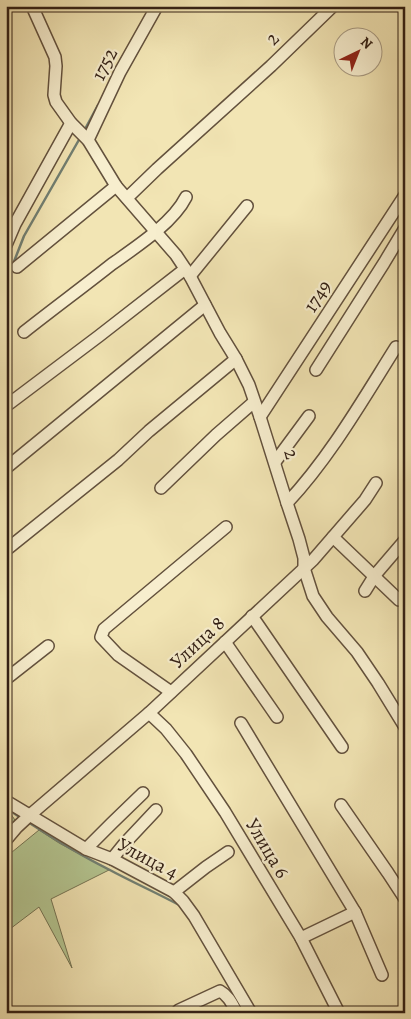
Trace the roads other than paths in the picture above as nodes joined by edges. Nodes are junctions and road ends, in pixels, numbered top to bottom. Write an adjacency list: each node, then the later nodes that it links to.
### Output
1 (32, 6): 4 (street, 2)
2 (157, 6): 5 (street, 1752)
3 (333, 6): 9 (street, 2)
4 (71, 123): 5 (street, 2); 11 (street)
5 (88, 140): 6 (street, 2)
6 (116, 186): 9 (street, 2); 15 (street)
7 (405, 195): 25 (street, 1749)
8 (186, 197): 13 (street)
9 (127, 198): 13 (street, 2)
10 (248, 206): 16 (street)
11 (11, 227): 14 (street)
12 (405, 228): 21 (street)
13 (155, 232): 16 (street, 2); 18 (street)
14 (6, 245)
15 (17, 267)
16 (188, 272): 17 (street, 2); 23 (street)
17 (205, 304): 20 (street, 2); 27 (street)
18 (24, 332)
19 (396, 348): 30 (street)
20 (236, 359): 22 (street, 2); 34 (street)
21 (316, 370)
22 (254, 402): 25 (street, 2); 29 (street)
23 (6, 406)
24 (309, 416): 26 (street)
25 (260, 417): 26 (street, 2)
26 (275, 462): 30 (street, 2)
27 (6, 468)
28 (376, 483): 32 (street, Улица 8)
29 (161, 488)
30 (286, 504): 35 (street, 2)
31 (226, 527): 43 (street)
32 (333, 537): 35 (street, Улица 8); 36 (street)
33 (405, 540): 36 (street)
34 (6, 550)
35 (304, 568): 39 (street, Улица 8); 47 (street, 2)
36 (375, 575): 37 (street); 38 (street)
37 (365, 591)
38 (399, 600)
39 (252, 616): 40 (street, Улица 8); 48 (street)
40 (225, 642): 43 (street, Улица 8); 45 (street)
41 (48, 646): 42 (street)
42 (6, 679)
43 (171, 692): 44 (street, Улица 8)
44 (149, 713): 53 (street, Улица 8); 62 (street, Улица 6)
45 (277, 717)
46 (241, 723): 61 (street)
47 (405, 727)
48 (342, 747)
49 (143, 793): 56 (street)
50 (6, 801): 53 (street, Улица 4)
51 (341, 805): 60 (street)
52 (156, 810): 58 (street)
53 (30, 815): 54 (street, Улица 8); 56 (street, Улица 4)
54 (11, 829): 55 (street, Улица 8)
55 (6, 840)
56 (86, 849): 58 (street, Улица 4)
57 (228, 852): 59 (street)
58 (112, 859): 59 (street, Улица 4)
59 (174, 892): 66 (street, Улица 4)
60 (405, 899)
61 (355, 912): 62 (street); 63 (street)
62 (301, 938): 67 (street, Улица 6)
63 (382, 974)
64 (176, 1013): 65 (street)
65 (237, 1013)
66 (251, 1013)
67 (339, 1013)

